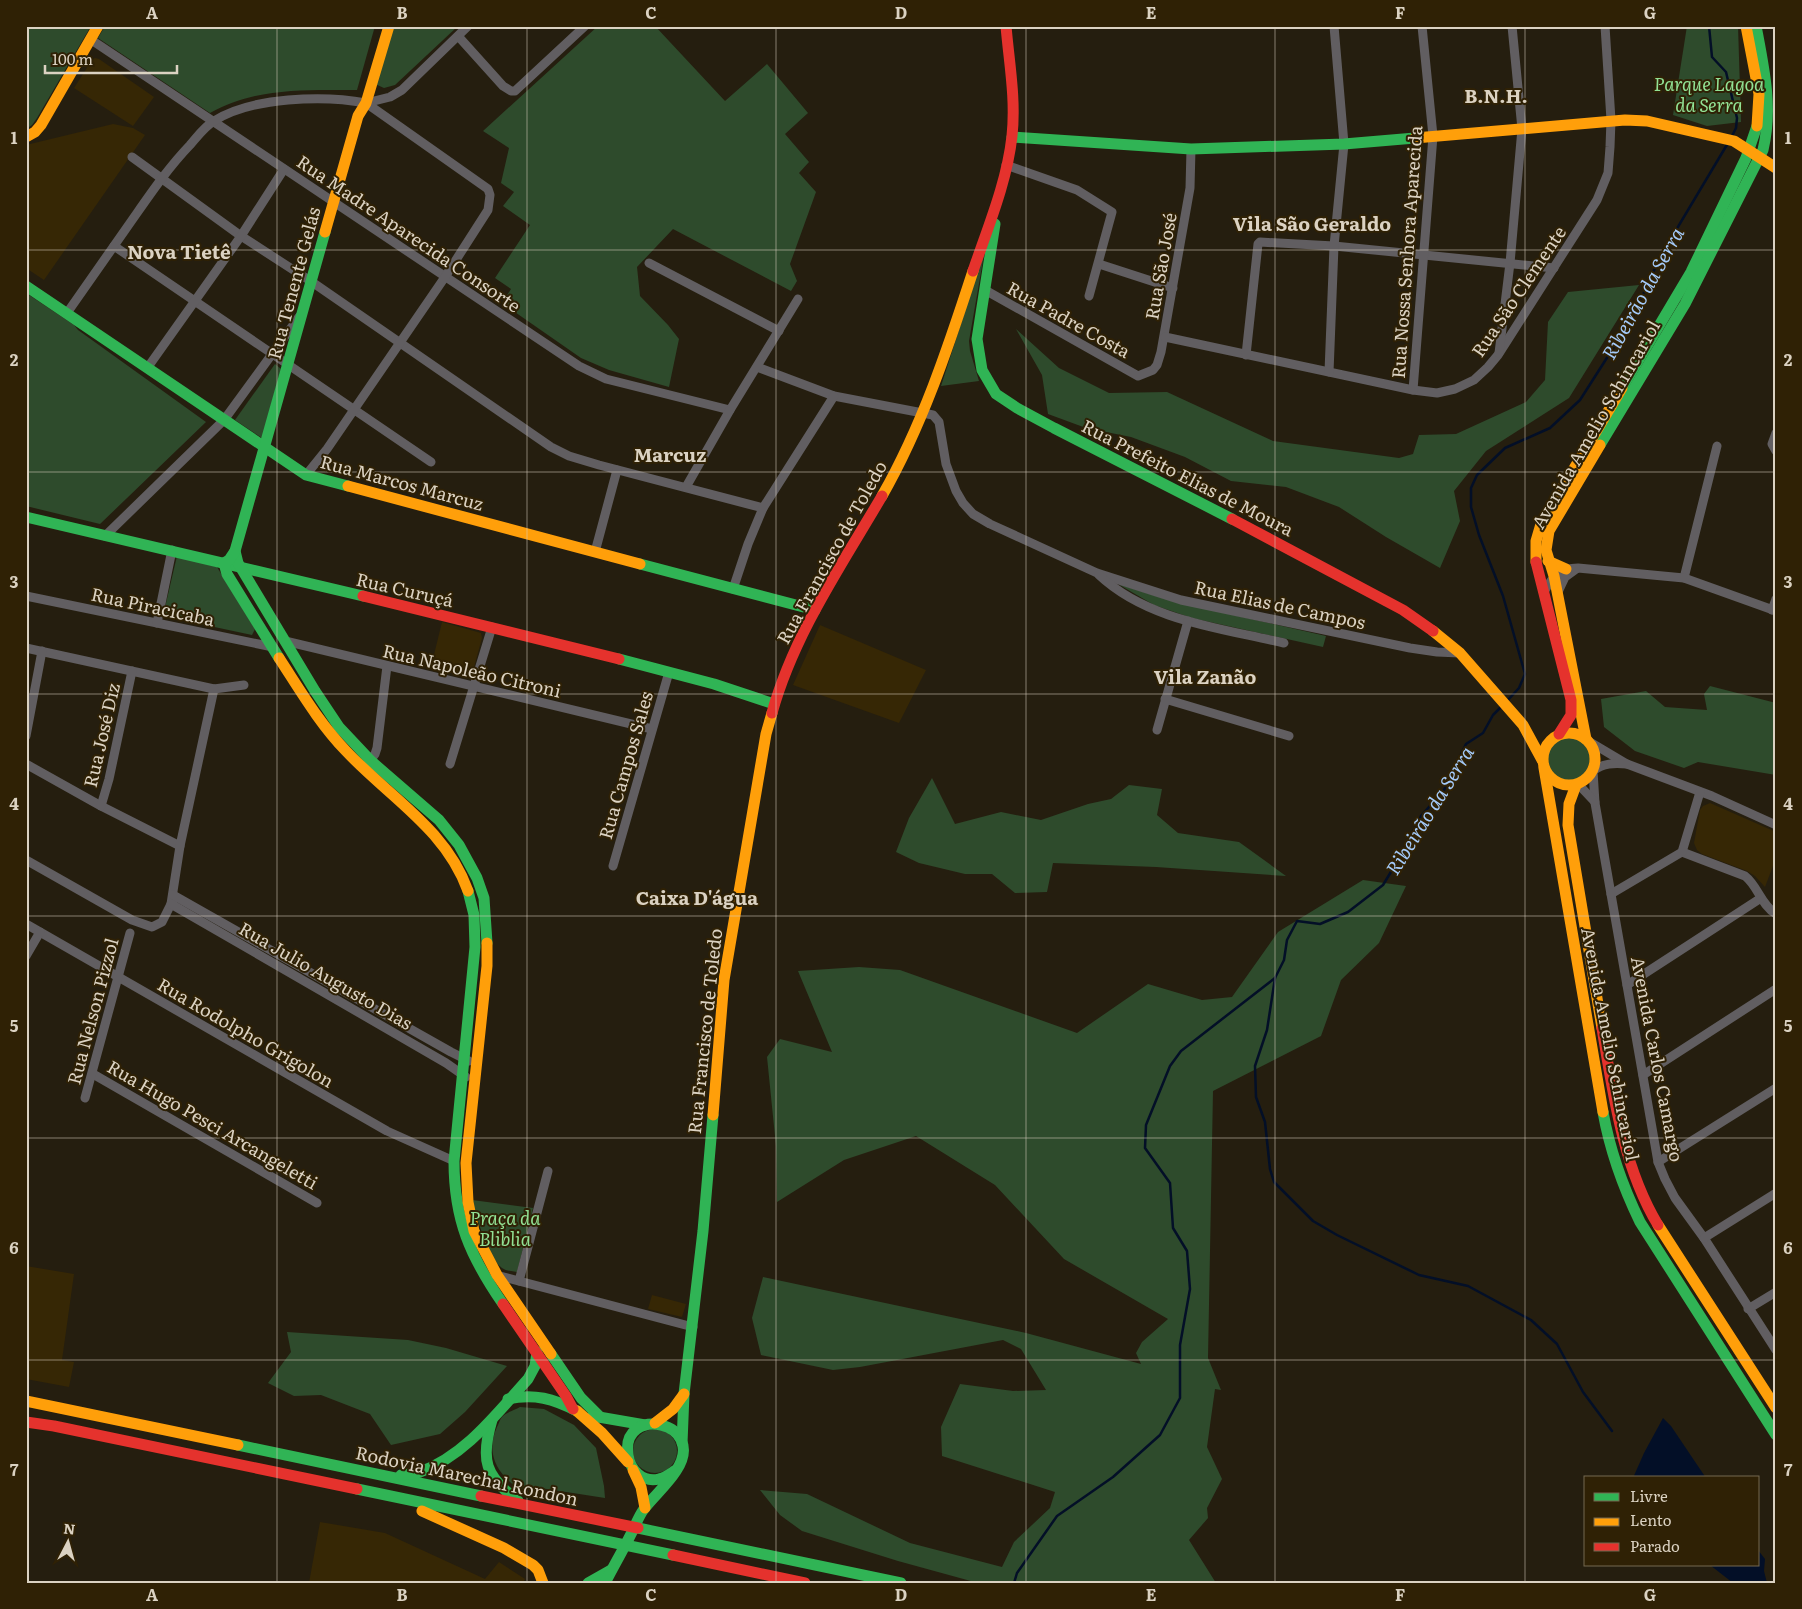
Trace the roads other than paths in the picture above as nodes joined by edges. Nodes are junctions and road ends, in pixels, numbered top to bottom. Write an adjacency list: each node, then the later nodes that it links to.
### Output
1 (98, 26): 13 (main road)
2 (389, 26): 14 (main road, Rua Tenente Gelás)
3 (468, 26): 12 (street)
4 (1006, 26): 20 (main road)
5 (1334, 26): 21 (street)
6 (1422, 26): 18 (street, Rua Nossa Senhora Aparecida)
7 (1512, 26): 17 (street)
8 (1605, 26): 15 (street, Rua São Clemente)
9 (1746, 26): 22 (main road, Avenida Amelio Schincariol)
10 (1756, 26): 24 (main road, Avenida Amelio Schincariol)
11 (582, 27): 12 (street)
12 (458, 36): 14 (street)
13 (90, 39): 16 (street, Rua Madre Aparecida Consorte); 19 (main road)
14 (366, 103): 16 (street); 32 (main road, Rua Tenente Gelás); 41 (street)
15 (1611, 120): 17 (main road); 22 (main road); 40 (street, Rua São Clemente)
16 (212, 121): 29 (street, Rua Madre Aparecida Consorte); 30 (street)
17 (1522, 129): 18 (main road); 37 (street)
18 (1433, 136): 21 (main road); 36 (street, Rua Nossa Senhora Aparecida)
19 (26, 137)
20 (1012, 137): 23 (main road); 27 (main road)
21 (1344, 144): 23 (main road); 35 (street)
22 (1750, 147): 24 (main road); 91 (main road, Avenida Amelio Schincariol)
23 (1191, 149): 44 (street, Rua São José)
24 (1761, 154): 26 (main road); 28 (main road); 82 (main road, Avenida Amelio Schincariol)
25 (132, 157): 30 (street)
26 (1776, 160)
27 (1006, 165): 31 (main road); 39 (street)
28 (1776, 168)
29 (284, 170): 32 (street, Rua Madre Aparecida Consorte); 33 (street)
30 (162, 178): 33 (street); 34 (street)
31 (1001, 185): 45 (main road, Rua Prefeito Elias de Moura); 66 (main road, Rua Francisco de Toledo)
32 (333, 202): 41 (street, Rua Madre Aparecida Consorte); 42 (main road, Rua Tenente Gelás)
33 (241, 236): 42 (street); 48 (street)
34 (114, 246): 48 (street); 50 (street)
35 (1334, 246): 36 (street); 55 (street); 60 (street)
36 (1422, 254): 37 (street); 62 (street, Rua Nossa Senhora Aparecida)
37 (1510, 263): 40 (street); 56 (street)
38 (649, 264): 51 (street)
39 (1099, 264): 44 (street); 46 (street)
40 (1554, 268): 56 (street, Rua São Clemente)
41 (445, 277): 53 (street); 65 (street, Rua Madre Aparecida Consorte)
42 (312, 282): 49 (main road, Rua Tenente Gelás); 53 (street)
43 (26, 286): 50 (main road, Rua Marcos Marcuz)
44 (1173, 288): 52 (street, Rua São José)
45 (985, 290): 61 (street, Rua Padre Costa); 105 (main road, Rua Prefeito Elias de Moura)
46 (1089, 296)
47 (798, 299): 51 (street)
48 (194, 301): 54 (street); 58 (street)
49 (303, 311): 54 (street); 57 (main road, Rua Tenente Gelás)
50 (67, 314): 58 (main road, Rua Marcos Marcuz)
51 (779, 331): 59 (street)
52 (1165, 337): 55 (street, Rua São Clemente); 61 (street, Rua São José)
53 (400, 344): 64 (street); 73 (street)
54 (272, 354): 57 (street); 67 (street)
55 (1246, 355): 60 (street, Rua São Clemente)
56 (1498, 355): 62 (street, Rua São Clemente)
57 (289, 365): 64 (street); 70 (main road, Rua Tenente Gelás)
58 (148, 367): 67 (main road, Rua Marcos Marcuz)
59 (757, 367): 63 (street); 65 (street)
60 (1329, 372): 62 (street, Rua São Clemente)
61 (1138, 376)
62 (1413, 390)
63 (834, 396): 66 (street); 76 (street)
64 (354, 410): 72 (street); 74 (street)
65 (730, 410): 75 (street)
66 (924, 413): 87 (street, Rua Elias de Campos); 95 (main road, Rua Francisco de Toledo)
67 (224, 420): 70 (main road, Rua Marcos Marcuz); 78 (street)
68 (1776, 433): 71 (street)
69 (1717, 446): 89 (street)
70 (265, 447): 74 (main road, Rua Marcos Marcuz); 80 (main road, Rua Tenente Gelás)
71 (1775, 450)
72 (431, 462)
73 (617, 470): 75 (street); 81 (street)
74 (306, 475): 81 (main road, Rua Marcos Marcuz)
75 (686, 487): 76 (street)
76 (763, 508): 90 (street)
77 (26, 517): 78 (main road, Rua Curuçá)
78 (104, 536): 79 (main road, Rua Curuçá)
79 (172, 550): 85 (main road, Rua Curuçá); 98 (street)
80 (235, 550): 83 (main road); 85 (main road, Rua Tenente Gelás)
81 (595, 552): 90 (main road, Rua Marcos Marcuz)
82 (1548, 561): 86 (main road); 88 (main road, Avenida Amelio Schincariol)
83 (241, 568): 85 (main road, Rua Curuçá); 99 (main road, Rua Curuçá); 100 (main road)
84 (1578, 568): 86 (street); 89 (street); 92 (street)
85 (225, 569): 102 (main road)
86 (1566, 569): 88 (street)
87 (1097, 573): 97 (street, Rua Elias de Campos); 105 (street, Rua Elias de Campos)
88 (1554, 576): 91 (street); 92 (main road, Avenida Amelio Schincariol)
89 (1684, 578): 96 (street)
90 (733, 589): 95 (main road, Rua Marcos Marcuz)
91 (1544, 592): 119 (main road, Avenida Amelio Schincariol)
92 (1558, 594): 120 (main road, Avenida Amelio Schincariol)
93 (26, 596): 98 (street, Rua Piracicaba)
94 (1776, 599): 96 (street)
95 (815, 610): 113 (main road, Rua Francisco de Toledo)
96 (1774, 610)
97 (1188, 621): 101 (street, Rua Elias de Campos); 112 (street)
98 (157, 623): 102 (street, Rua Piracicaba)
99 (492, 627): 108 (main road, Rua Curuçá); 110 (street)
100 (285, 641): 106 (street, Rua Napoleão Citroni); 125 (main road)
101 (1284, 642)
102 (273, 647): 125 (main road)
103 (26, 648): 104 (street)
104 (42, 651): 107 (street); 117 (street)
105 (1460, 653): 114 (main road, Rua Prefeito Elias de Moura)
106 (387, 666): 110 (street, Rua Napoleão Citroni); 125 (street)
107 (132, 671): 111 (street); 130 (street, Rua José Diz)
108 (669, 672): 113 (main road, Rua Curuçá); 115 (street, Rua Campos Sales)
109 (244, 685): 111 (street)
110 (474, 687): 115 (street, Rua Napoleão Citroni); 122 (street)
111 (214, 689): 132 (street)
112 (1165, 699): 116 (street); 118 (street)
113 (774, 704): 166 (main road, Rua Francisco de Toledo)
114 (1524, 727): 119 (main road); 123 (main road, Rua Prefeito Elias de Moura)
115 (652, 730): 135 (street, Rua Campos Sales)
116 (1156, 730)
117 (26, 736)
118 (1289, 736)
119 (1556, 736): 120 (main road); 123 (main road, Avenida Amelio Schincariol)
120 (1588, 741): 124 (street); 126 (main road, Avenida Amelio Schincariol)
121 (26, 764): 130 (street)
122 (450, 764)
123 (1543, 764): 127 (main road); 180 (main road, Avenida Amelio Schincariol)
124 (1627, 764): 126 (street); 128 (street)
125 (367, 765): 147 (main road); 148 (main road)
126 (1593, 771): 127 (main road); 129 (street, Avenida Carlos Camargo)
127 (1577, 784): 129 (street); 172 (main road, Avenida Amelio Schincariol)
128 (1700, 792): 131 (street); 133 (street)
129 (1595, 802): 136 (street, Avenida Carlos Camargo)
130 (101, 806): 132 (street)
131 (1776, 825)
132 (180, 846): 138 (street)
133 (1682, 852): 136 (street); 137 (street)
134 (26, 860): 138 (street)
135 (613, 866)
136 (1611, 894): 145 (street, Avenida Carlos Camargo)
137 (1762, 898): 139 (street); 145 (street)
138 (172, 899): 147 (street, Rua Julio Augusto Dias); 150 (street, Rua Julio Augusto Dias)
139 (1776, 914)
140 (26, 924): 141 (street, Rua Rodolpho Grigolon)
141 (40, 932): 143 (street); 144 (street, Rua Rodolpho Grigolon)
142 (130, 933): 144 (street, Rua Nelson Pizzol)
143 (26, 956)
144 (118, 978): 149 (street, Rua Nelson Pizzol); 155 (street, Rua Rodolpho Grigolon)
145 (1627, 985): 151 (street, Avenida Carlos Camargo)
146 (1776, 989): 151 (street)
147 (465, 1060): 148 (street, Rua Julio Augusto Dias); 150 (main road)
148 (477, 1063): 152 (main road)
149 (93, 1074): 154 (street, Rua Nelson Pizzol); 159 (street, Rua Hugo Pesci Arcangeletti)
150 (463, 1075): 152 (street, Rua Julio Augusto Dias); 155 (main road)
151 (1643, 1075): 156 (street, Avenida Carlos Camargo)
152 (475, 1081): 162 (main road)
153 (1776, 1088): 156 (street)
154 (86, 1098)
155 (454, 1161): 161 (main road)
156 (1658, 1162): 160 (street, Avenida Carlos Camargo)
157 (548, 1171): 163 (street)
158 (1776, 1193): 160 (street)
159 (317, 1203)
160 (1704, 1238): 165 (street, Avenida Carlos Camargo)
161 (483, 1275): 162 (street); 168 (main road)
162 (497, 1275): 163 (street); 175 (main road)
163 (519, 1281): 166 (street)
164 (1776, 1292): 165 (street)
165 (1748, 1308): 167 (street, Avenida Carlos Camargo)
166 (693, 1327): 169 (main road, Rua Francisco de Toledo)
167 (1776, 1350)
168 (537, 1352): 170 (main road); 173 (main road)
169 (684, 1394): 177 (main road); 181 (main road, Rua Francisco de Toledo)
170 (508, 1399): 173 (main road); 174 (main road)
171 (26, 1401): 184 (main road, Rodovia Marechal Rondon)
172 (1776, 1408)
173 (575, 1410): 175 (main road); 182 (main road)
174 (494, 1415): 184 (main road); 186 (main road)
175 (600, 1417): 177 (main road)
176 (26, 1422): 178 (main road, Rodovia Marechal Rondon)
177 (650, 1424): 181 (main road); 182 (main road)
178 (54, 1426): 179 (main road); 185 (main road, Rodovia Marechal Rondon)
179 (26, 1428)
180 (1776, 1435)
181 (682, 1443): 183 (main road)
182 (631, 1467): 183 (main road); 187 (main road)
183 (676, 1470): 187 (main road)
184 (389, 1476): 186 (main road, Rodovia Marechal Rondon)
185 (388, 1497): 189 (main road); 192 (main road, Rodovia Marechal Rondon)
186 (522, 1504): 193 (main road, Rodovia Marechal Rondon)
187 (643, 1511): 188 (main road)
188 (613, 1566): 190 (main road); 191 (main road)
189 (543, 1583)
190 (588, 1583)
191 (605, 1583)
192 (805, 1583)
193 (901, 1583)

